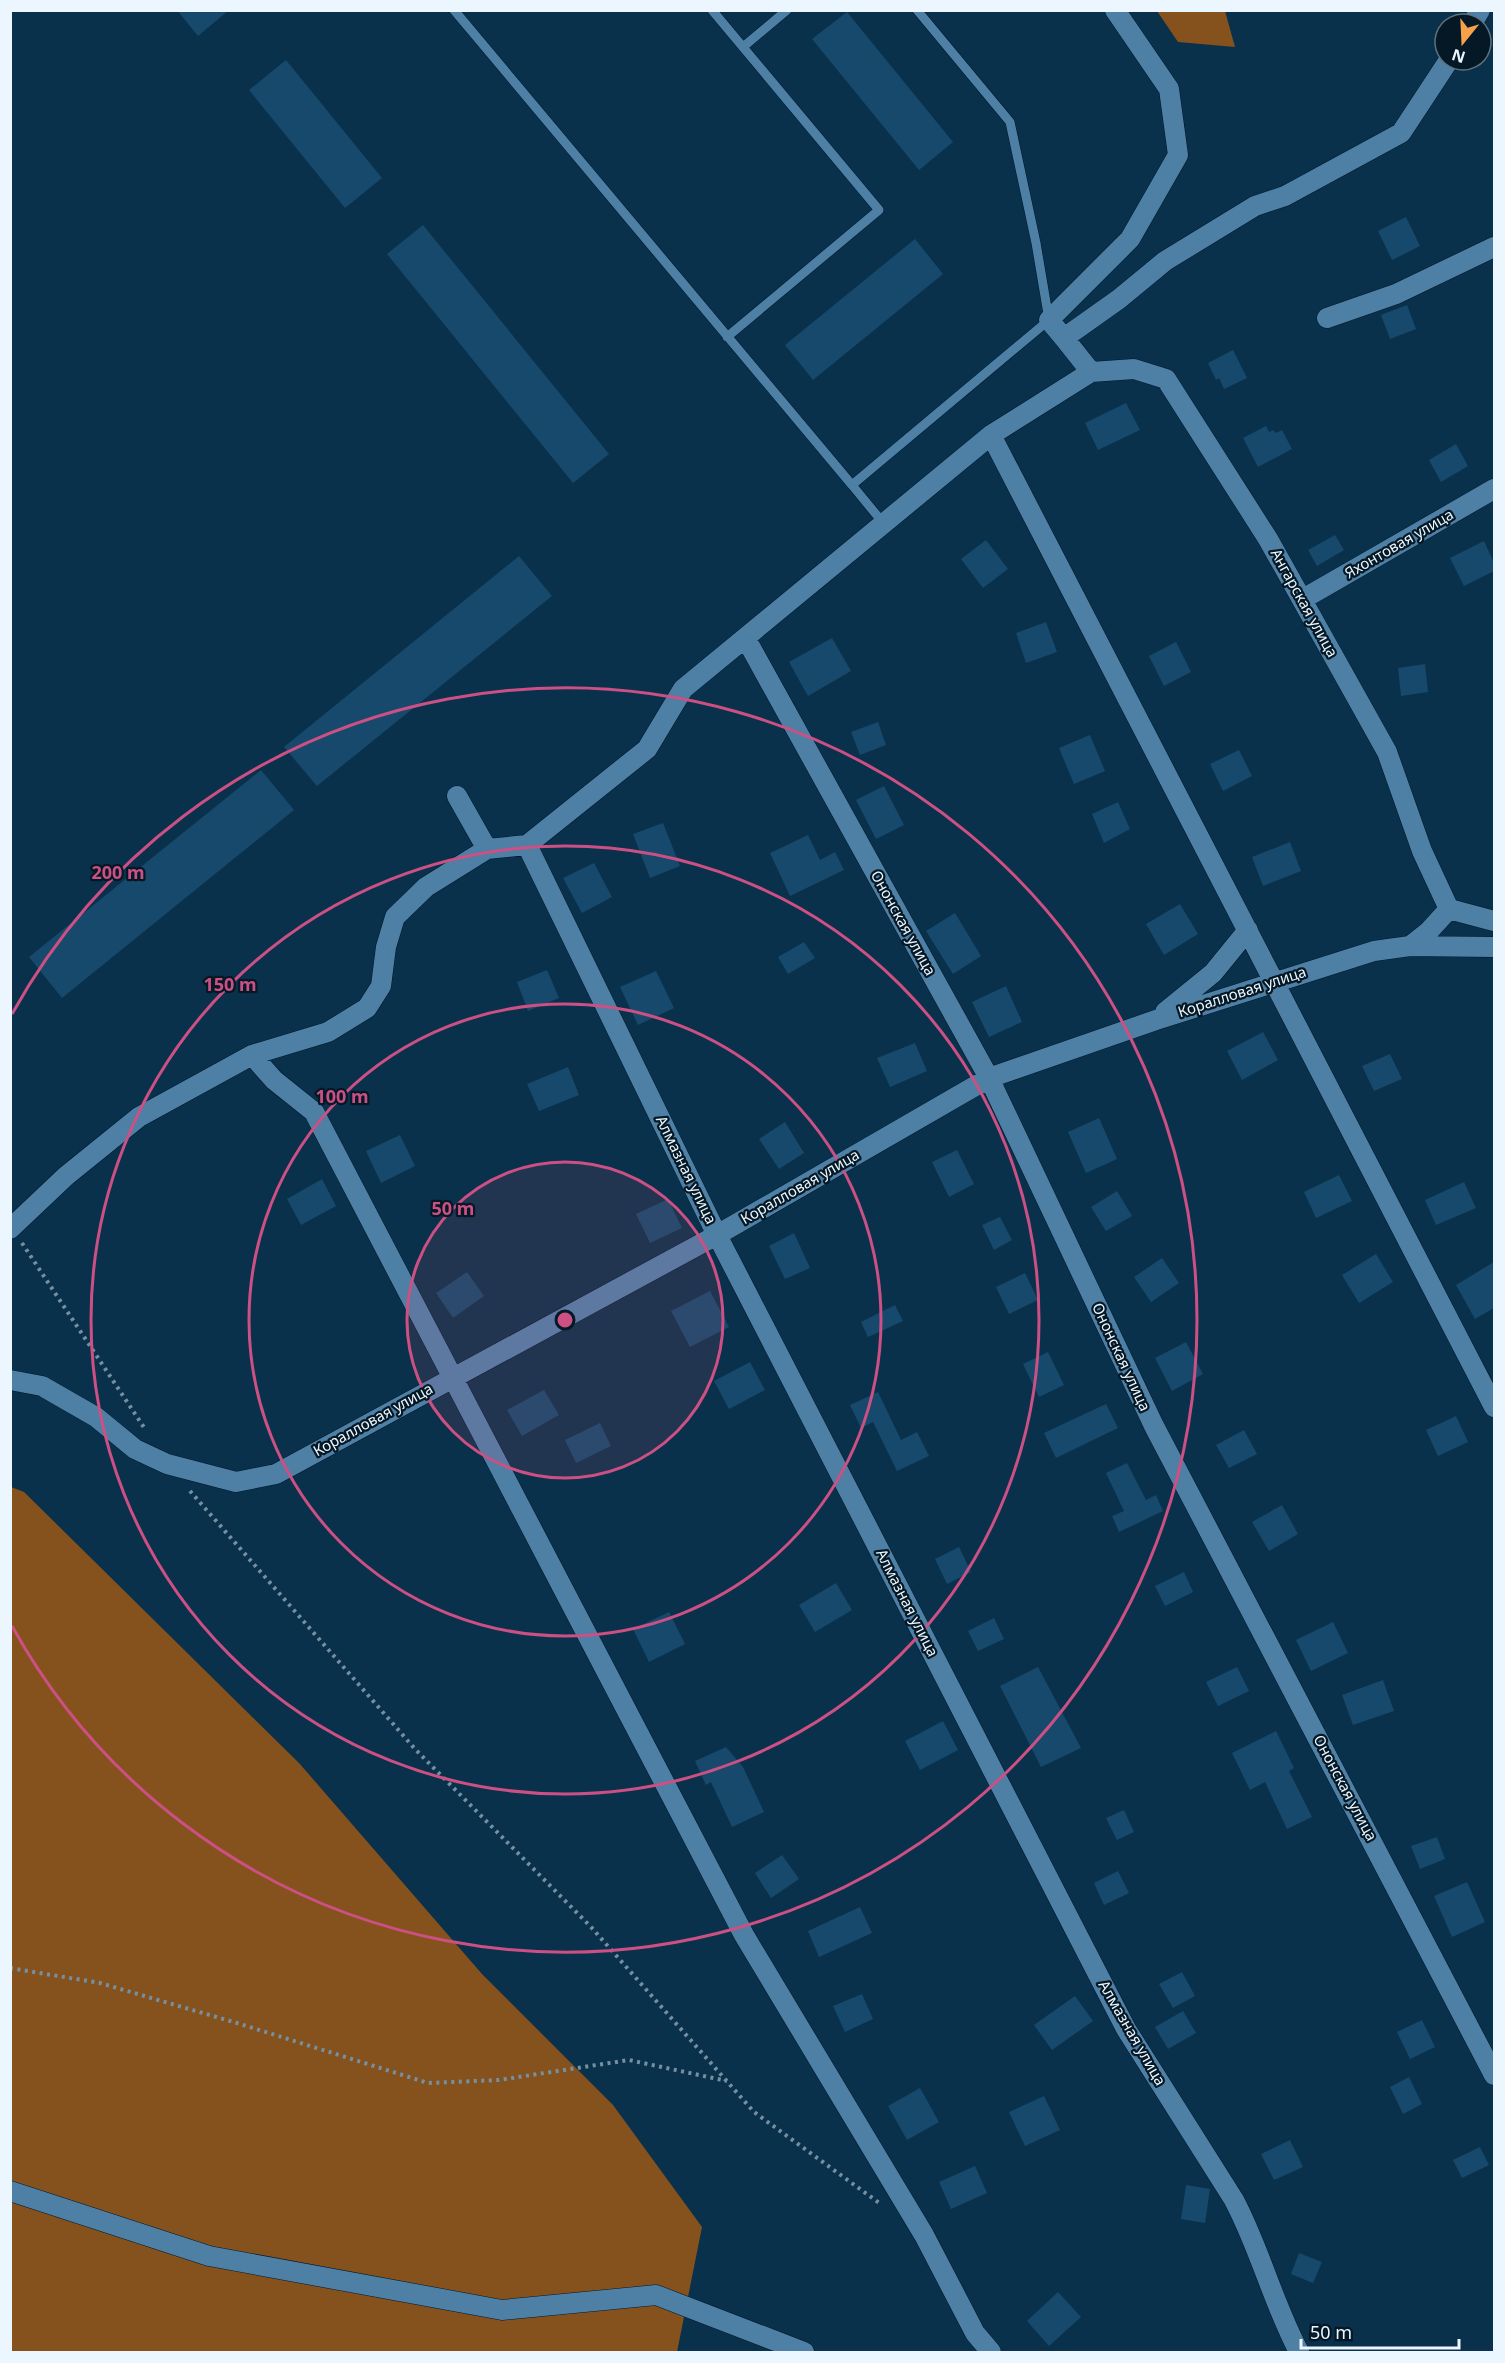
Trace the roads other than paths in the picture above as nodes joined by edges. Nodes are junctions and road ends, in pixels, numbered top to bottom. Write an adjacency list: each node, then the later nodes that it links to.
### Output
1 (454, 10): 11 (lane)
2 (712, 10): 6 (lane)
3 (787, 10): 6 (lane)
4 (917, 10): 10 (lane)
5 (1115, 10): 10 (street)
6 (743, 48): 11 (lane)
7 (1441, 72): 12 (street)
8 (1494, 247): 9 (street)
9 (1327, 318)
10 (1049, 320): 12 (street); 15 (lane)
11 (728, 337): 15 (lane)
12 (1064, 338): 13 (street)
13 (1091, 372): 14 (street); 18 (street, Ангарская улица)
14 (991, 435): 17 (street); 25 (street)
15 (852, 485): 17 (lane)
16 (1494, 489): 18 (street, Яхонтовая улица)
17 (884, 524): 19 (street)
18 (1302, 598): 23 (street, Ангарская улица)
19 (746, 639): 21 (street); 31 (street, Ононская улица)
20 (457, 796): 22 (street)
21 (527, 845): 22 (street); 33 (street, Алмазная улица)
22 (487, 849): 30 (street)
23 (1449, 909): 24 (street); 26 (street)
24 (1494, 921)
25 (1248, 930): 28 (street); 29 (street)
26 (1410, 946): 27 (street, Коралловая улица); 28 (street, Коралловая улица)
27 (1494, 947)
28 (1274, 981): 29 (street, Коралловая улица); 36 (street)
29 (1156, 1020): 31 (street, Коралловая улица)
30 (252, 1054): 32 (street); 34 (street)
31 (989, 1078): 33 (street, Коралловая улица); 37 (street, Ононская улица)
32 (11, 1228)
33 (717, 1235): 34 (street, Коралловая улица); 41 (street, Алмазная улица)
34 (452, 1377): 35 (street, Коралловая улица); 40 (street)
35 (10, 1380)
36 (1494, 1407)
37 (1494, 2075)
38 (10, 2191): 39 (street)
39 (804, 2352)
40 (991, 2352)
41 (1299, 2352)

